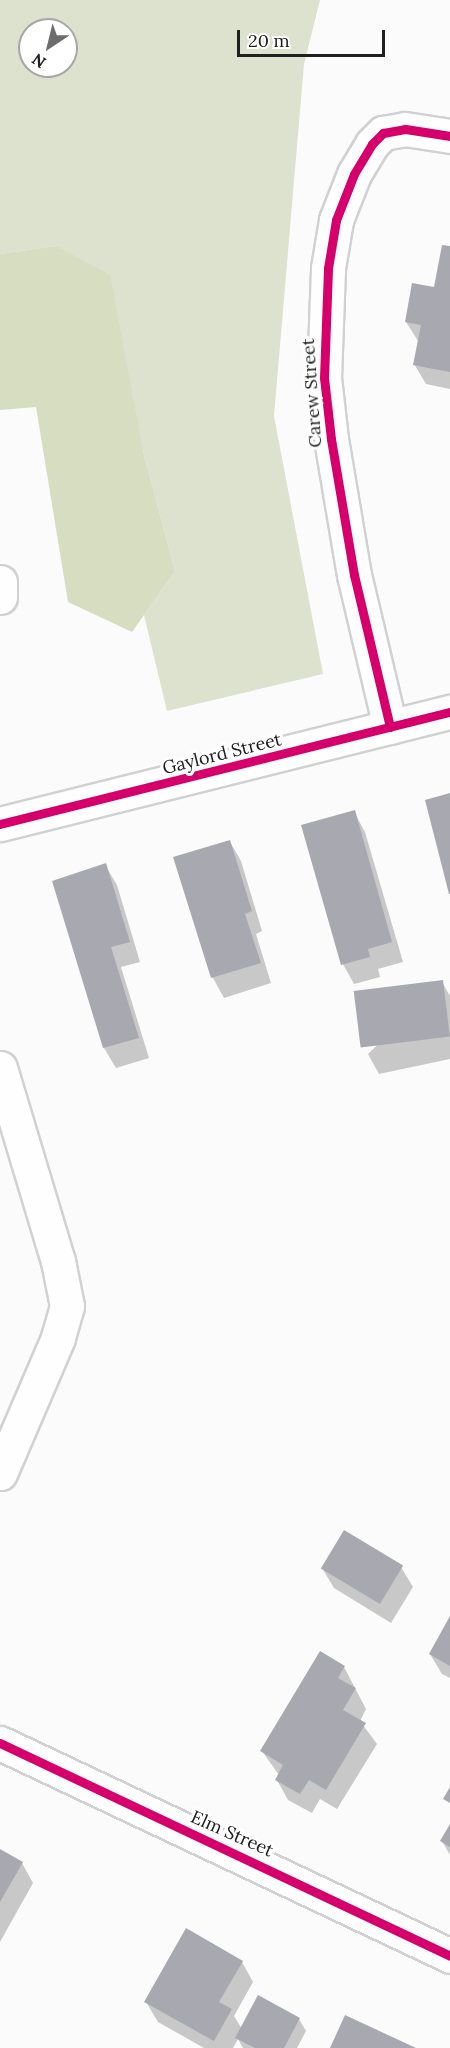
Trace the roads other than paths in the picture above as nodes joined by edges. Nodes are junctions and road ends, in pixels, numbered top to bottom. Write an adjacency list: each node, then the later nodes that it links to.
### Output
1 (450, 136): 5 (street, Carew Street)
2 (0, 582): 3 (street)
3 (0, 597)
4 (450, 712): 5 (street, Gaylord Street)
5 (390, 727): 6 (street, Gaylord Street)
6 (0, 824)
7 (0, 1068): 8 (street)
8 (0, 1473)
9 (0, 1743): 10 (street, Elm Street)
10 (450, 1956)

